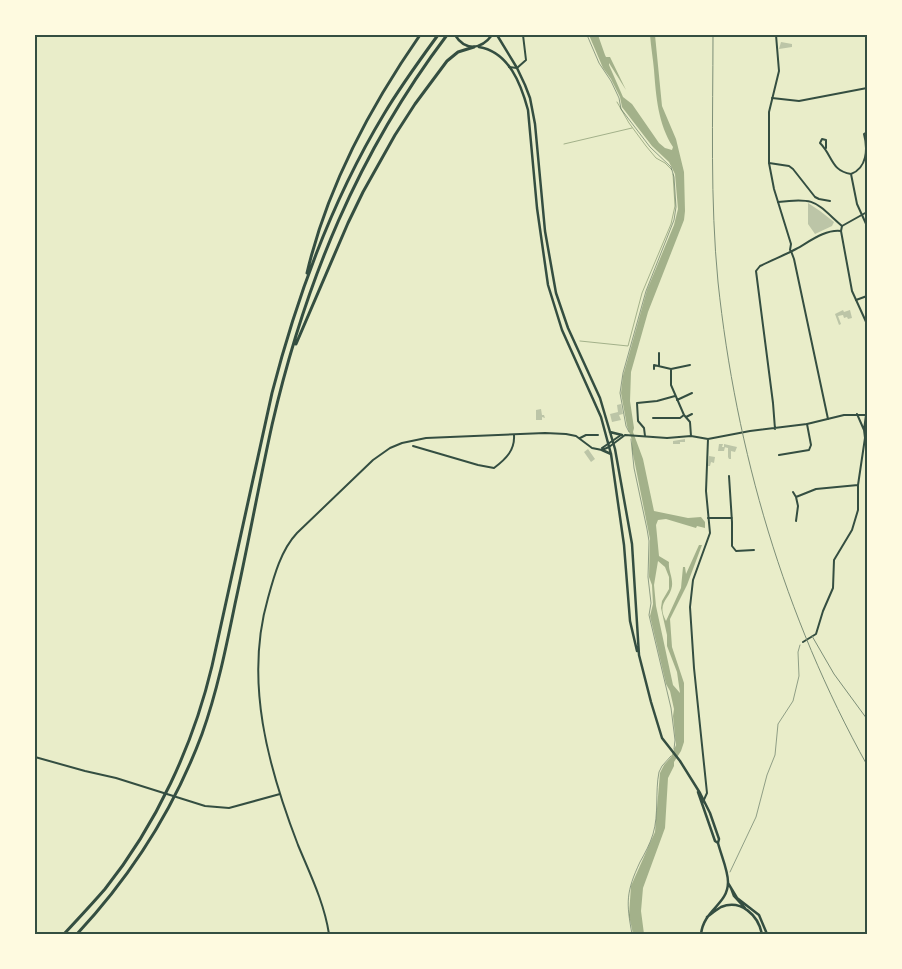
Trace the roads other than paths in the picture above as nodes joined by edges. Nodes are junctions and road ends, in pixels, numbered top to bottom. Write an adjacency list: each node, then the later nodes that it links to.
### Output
1 (420, 35): 30 (highway)
2 (438, 35): 30 (highway)
3 (447, 35): 34 (highway)
4 (455, 35): 9 (highway)
5 (492, 35): 10 (highway)
6 (497, 35): 12 (highway)
7 (523, 35): 12 (street)
8 (776, 35): 14 (street)
9 (474, 47): 10 (highway); 34 (highway)
10 (479, 47): 11 (highway)
11 (509, 67): 12 (street); 63 (highway)
12 (517, 68): 53 (highway)
13 (867, 88): 14 (street)
14 (772, 98): 19 (street)
15 (867, 132): 16 (street)
16 (867, 141): 18 (street)
17 (826, 148): 21 (street)
18 (866, 155): 20 (street)
19 (769, 163): 22 (street); 23 (street)
20 (865, 164): 21 (street)
21 (851, 174): 25 (street)
22 (830, 201)
23 (778, 202): 27 (street); 29 (street)
24 (867, 212): 25 (street)
25 (861, 214): 26 (street); 27 (street)
26 (867, 226)
27 (842, 227): 28 (street)
28 (840, 231): 29 (street); 32 (street)
29 (790, 250): 49 (street); 51 (street)
30 (304, 283): 87 (highway)
31 (867, 296): 32 (street)
32 (856, 300): 33 (street)
33 (867, 324)
34 (291, 353): 88 (highway)
35 (659, 353): 37 (street)
36 (690, 365): 39 (street)
37 (658, 366): 38 (street); 39 (street)
38 (654, 369)
39 (671, 369): 41 (street)
40 (692, 393): 42 (street)
41 (675, 396): 42 (street); 57 (street)
42 (677, 400): 47 (street)
43 (867, 411): 46 (street)
44 (692, 414): 47 (street)
45 (857, 414): 46 (street); 49 (street); 52 (street)
46 (867, 415): 52 (street)
47 (685, 416): 48 (street); 58 (street)
48 (653, 418)
49 (828, 419): 50 (street)
50 (807, 424): 51 (street); 66 (street)
51 (775, 429): 60 (street)
52 (864, 430): 68 (street)
53 (610, 432): 55 (highway); 61 (highway)
54 (514, 434): 59 (street); 62 (street); 79 (street)
55 (626, 434): 57 (street); 61 (street)
56 (598, 435): 59 (street)
57 (645, 436): 58 (street)
58 (691, 436): 60 (street)
59 (580, 438): 64 (street)
60 (708, 440): 71 (street)
61 (613, 442): 63 (street); 76 (highway)
62 (413, 446)
63 (609, 446): 64 (street); 65 (highway)
64 (600, 450): 65 (highway)
65 (610, 454): 76 (highway)
66 (779, 455)
67 (729, 476): 72 (street)
68 (858, 485): 70 (street); 75 (street)
69 (793, 492): 70 (street)
70 (796, 497): 73 (street)
71 (708, 518): 72 (street); 80 (street)
72 (732, 518): 74 (street)
73 (796, 521)
74 (754, 550)
75 (803, 642)
76 (639, 656): 78 (highway)
77 (35, 757): 79 (street)
78 (697, 788): 80 (highway); 81 (highway)
79 (280, 794): 89 (street)
80 (704, 800): 81 (street); 82 (highway)
81 (702, 804): 82 (highway)
82 (718, 843): 83 (highway)
83 (728, 883): 84 (highway); 86 (highway)
84 (731, 887): 85 (highway); 92 (highway)
85 (748, 910): 86 (highway); 91 (highway)
86 (706, 918): 90 (highway)
87 (64, 934)
88 (77, 934)
89 (329, 934)
90 (701, 934)
91 (762, 934)
92 (766, 934)

